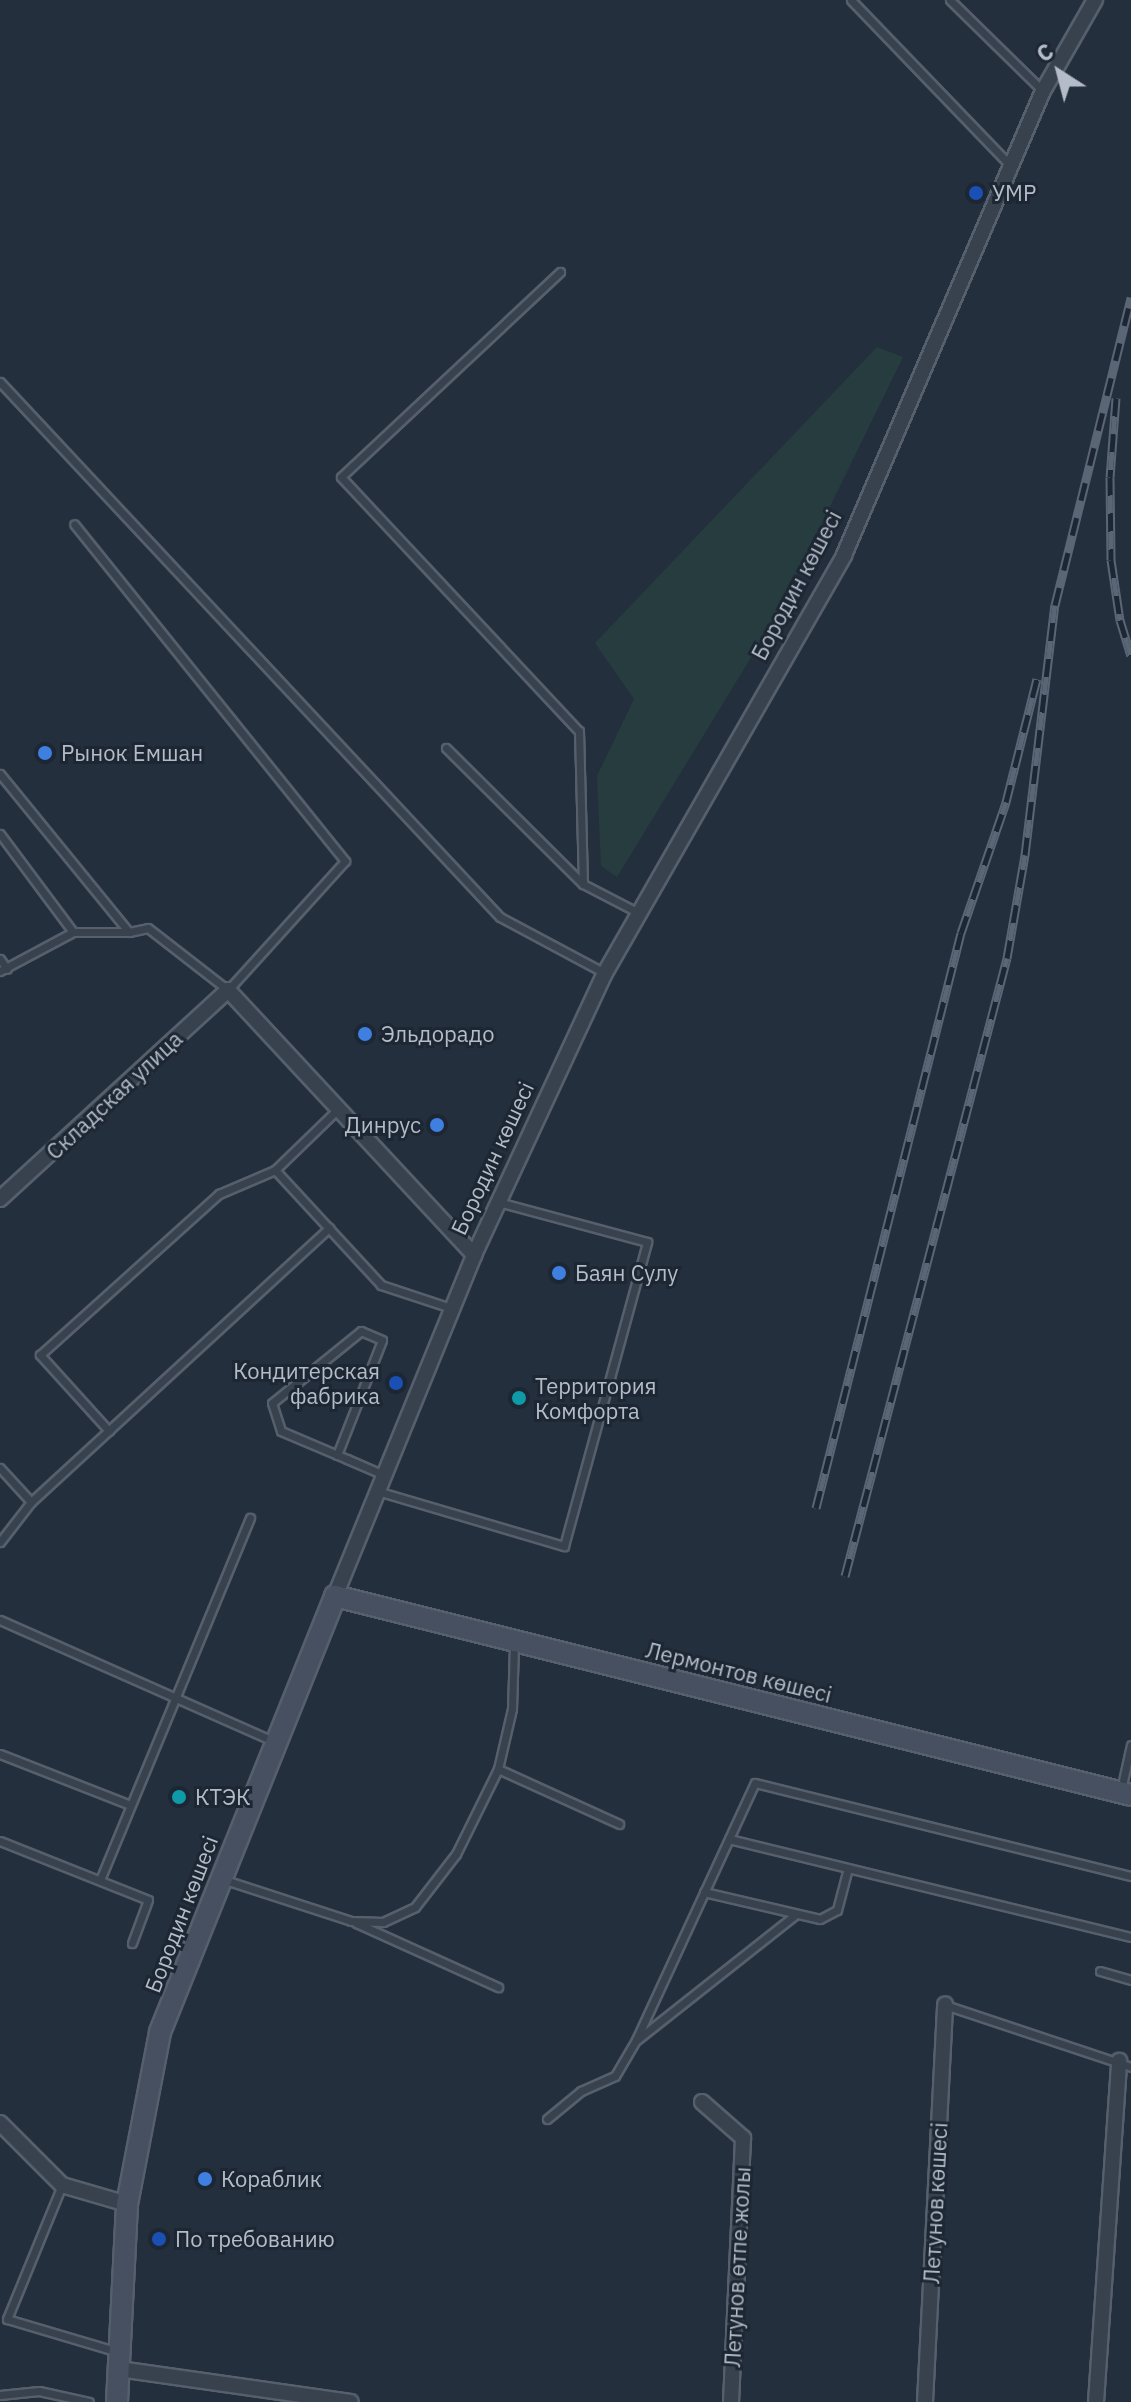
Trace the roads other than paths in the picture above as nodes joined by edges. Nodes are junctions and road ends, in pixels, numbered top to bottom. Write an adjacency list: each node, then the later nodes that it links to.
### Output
1 (851, 0): 5 (lane)
2 (950, 0): 4 (lane)
3 (1095, 0): 4 (street, Бородин көшесі)
4 (1043, 91): 5 (street, Бородин көшесі)
5 (1012, 166): 13 (street, Бородин көшесі)
6 (560, 272): 12 (lane)
7 (0, 382): 18 (lane)
8 (74, 524): 19 (lane)
9 (446, 748): 12 (lane)
10 (0, 774): 15 (lane)
11 (0, 834): 14 (lane)
12 (583, 884): 13 (lane)
13 (639, 913): 18 (street, Бородин көшесі)
14 (73, 932): 15 (lane); 17 (lane)
15 (129, 932): 19 (lane)
16 (0, 959): 17 (lane)
17 (4, 970)
18 (605, 973): 23 (street, Бородин көшесі)
19 (228, 990): 20 (street); 22 (street, Складская улица)
20 (338, 1109): 21 (lane); 25 (street)
21 (275, 1170): 24 (lane); 27 (lane)
22 (0, 1199)
23 (498, 1202): 25 (street, Бородин көшесі); 31 (lane)
24 (329, 1228): 26 (lane); 27 (lane)
25 (474, 1255): 26 (street, Бородин көшесі)
26 (451, 1308): 30 (street, Бородин көшесі)
27 (109, 1431): 32 (lane)
28 (337, 1455): 28 (lane); 30 (lane)
29 (0, 1468): 32 (lane)
30 (384, 1475): 31 (street, Бородин көшесі)
31 (377, 1491): 35 (street, Бородин көшесі)
32 (31, 1502): 34 (lane)
33 (250, 1518): 38 (lane)
34 (0, 1542)
35 (335, 1596): 37 (street, Лермонтов көшесі); 39 (street, Бородин көшесі)
36 (0, 1620): 38 (lane)
37 (514, 1641): 42 (lane); 43 (street, Лермонтов көшесі)
38 (175, 1698): 39 (lane); 44 (lane)
39 (275, 1742): 50 (street, Бородин көшесі)
40 (1131, 1745): 43 (lane)
41 (0, 1754): 44 (lane)
42 (498, 1769): 45 (lane); 54 (lane)
43 (1126, 1793)
44 (130, 1805): 51 (lane)
45 (619, 1824)
46 (729, 1839): 48 (lane); 49 (lane); 52 (lane)
47 (0, 1841): 51 (lane)
48 (848, 1868): 53 (lane); 55 (lane)
49 (1131, 1876)
50 (220, 1878): 54 (lane); 67 (street, Бородин көшесі)
51 (100, 1880): 56 (lane)
52 (704, 1892): 53 (lane); 61 (lane)
53 (796, 1914): 61 (lane)
54 (351, 1921): 59 (lane)
55 (1131, 1937)
56 (132, 1943)
57 (1100, 1971): 58 (lane)
58 (1131, 1980)
59 (498, 1987)
60 (945, 2005): 62 (lane); 75 (street, Летунов көшесі)
61 (636, 2040): 64 (lane)
62 (1125, 2064): 76 (street)
63 (702, 2102): 74 (street, Летунов өтпе жолы)
64 (547, 2119)
65 (0, 2123): 66 (street)
66 (62, 2185): 67 (street); 68 (lane)
67 (127, 2204): 68 (street, Бородин көшесі)
68 (120, 2360): 72 (street, Бородин көшесі); 73 (street)
69 (0, 2395): 70 (lane)
70 (65, 2399): 71 (lane)
71 (89, 2402)
72 (117, 2402)
73 (351, 2402)
74 (731, 2402)
75 (925, 2402)
76 (1096, 2402)

